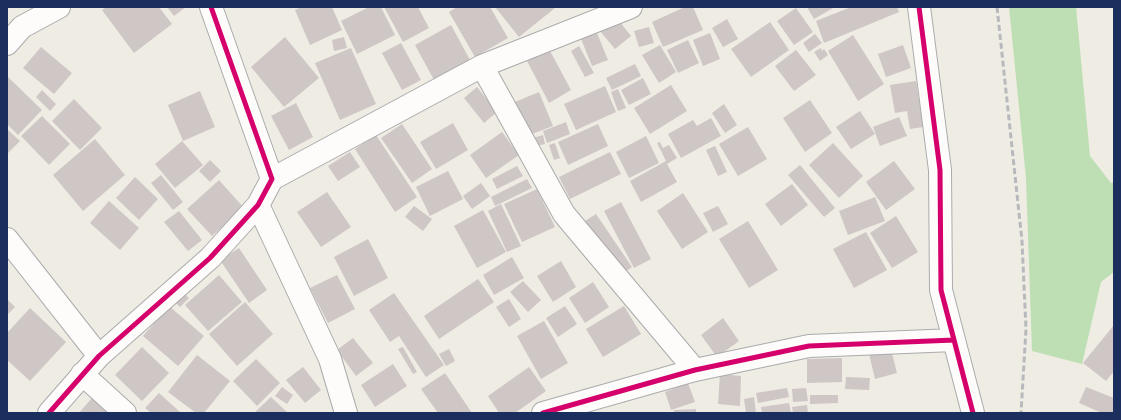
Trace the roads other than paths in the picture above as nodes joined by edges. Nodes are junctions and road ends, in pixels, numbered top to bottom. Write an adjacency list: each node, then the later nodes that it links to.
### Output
1 (59, 7): 5 (street)
2 (211, 7): 7 (street)
3 (631, 7): 6 (street)
4 (919, 7): 10 (street)
5 (7, 44)
6 (482, 66): 7 (street); 12 (street)
7 (272, 179): 8 (street)
8 (258, 205): 11 (street); 17 (street)
9 (7, 240): 11 (street)
10 (954, 340): 12 (street); 14 (street)
11 (99, 356): 13 (street)
12 (695, 370): 18 (street)
13 (82, 374): 15 (street); 16 (street)
14 (970, 412)
15 (49, 413)
16 (125, 413)
17 (346, 413)
18 (542, 413)

